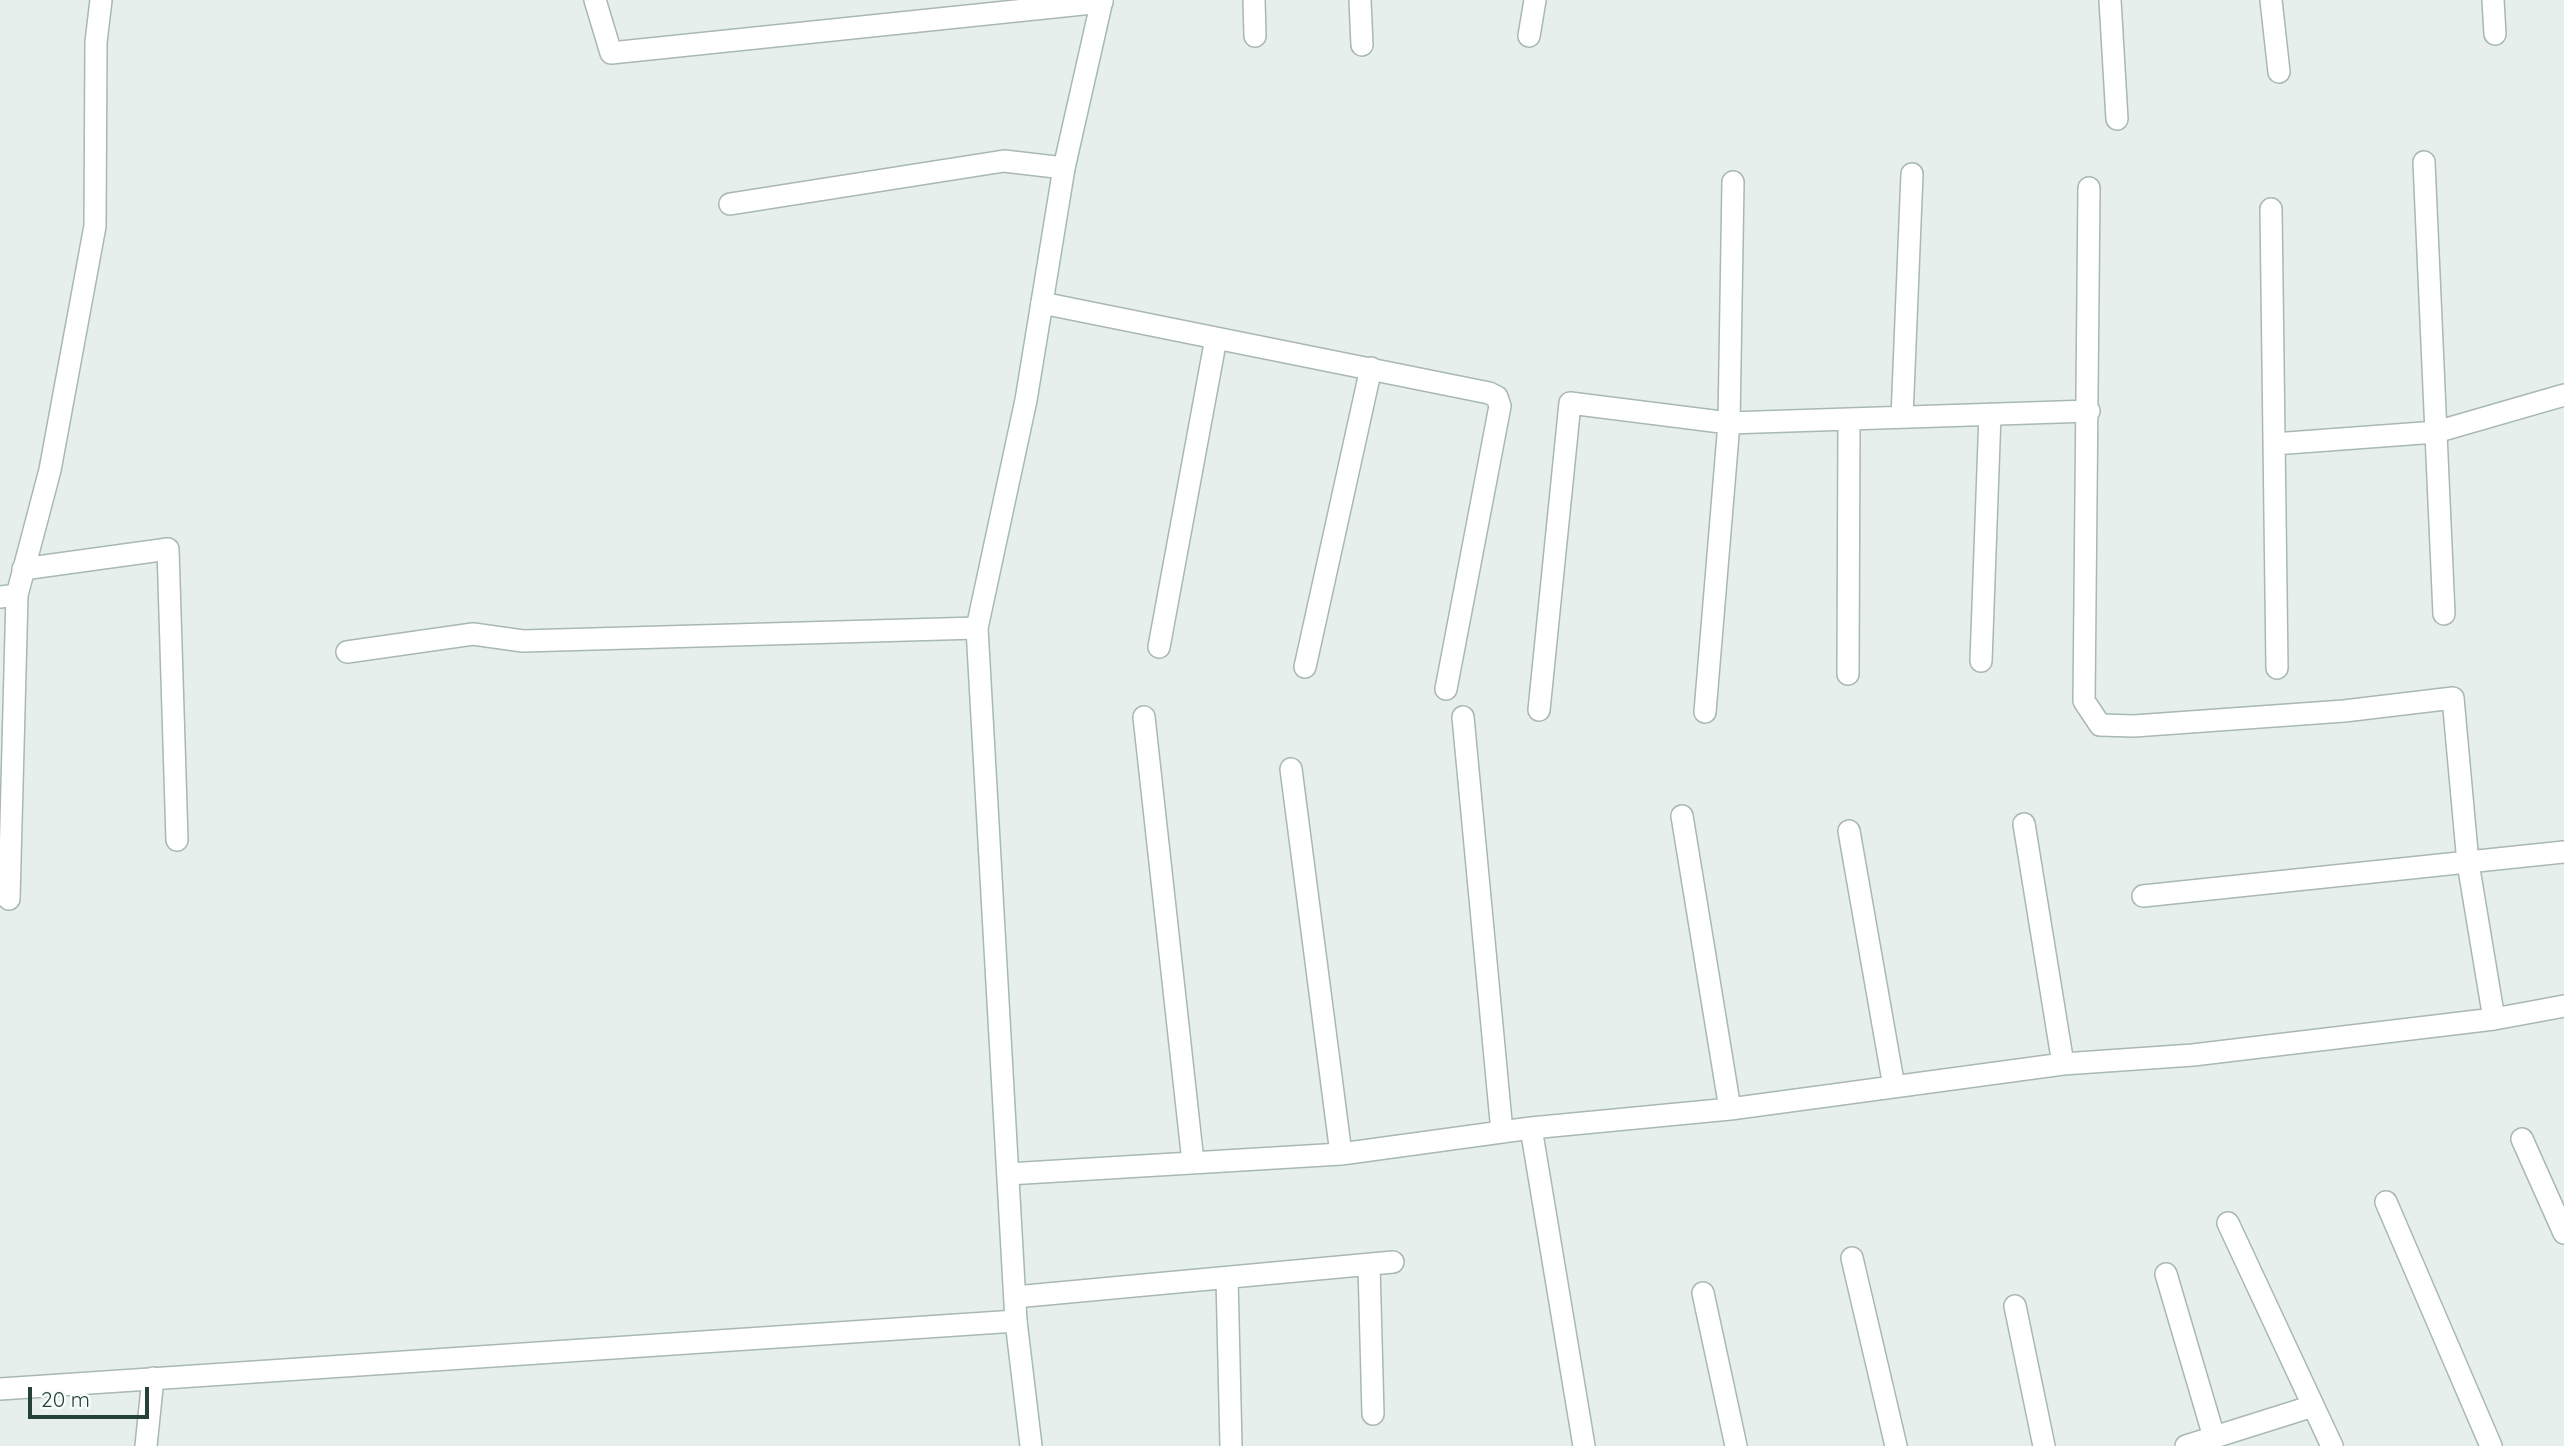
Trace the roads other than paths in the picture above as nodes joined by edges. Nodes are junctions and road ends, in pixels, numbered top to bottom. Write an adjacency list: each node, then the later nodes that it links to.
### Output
1 (101, 0): 34 (street)
2 (596, 0): 9 (street)
3 (1254, 0): 11 (street)
4 (1360, 0): 13 (street)
5 (1535, 0): 12 (street)
6 (2110, 0): 15 (street)
7 (2271, 0): 14 (street)
8 (2493, 0): 10 (street)
9 (1102, 1): 17 (street)
10 (2495, 34)
11 (1255, 36)
12 (1529, 36)
13 (1363, 45)
14 (2279, 72)
15 (2117, 119)
16 (2424, 162): 32 (street)
17 (1065, 168): 21 (street); 23 (street)
18 (1912, 174): 29 (street)
19 (1733, 182): 31 (street)
20 (2089, 188): 27 (street)
21 (730, 204)
22 (2271, 209): 33 (street)
23 (1042, 303): 24 (street); 37 (street)
24 (1216, 338): 25 (street); 38 (street)
25 (1371, 368): 41 (street); 44 (street)
26 (2564, 395): 32 (street)
27 (2089, 411): 28 (street); 55 (street)
28 (1990, 414): 29 (street); 40 (street)
29 (1902, 417): 30 (street)
30 (1849, 419): 31 (street); 43 (street)
31 (1729, 423): 45 (street); 46 (street)
32 (2436, 432): 33 (street); 36 (street)
33 (2274, 444): 42 (street)
34 (23, 569): 35 (street); 53 (street)
35 (8, 596): 57 (street)
36 (2444, 614)
37 (977, 628): 39 (street); 68 (street)
38 (1159, 647)
39 (348, 652)
40 (1981, 661)
41 (1305, 667)
42 (2277, 668)
43 (1848, 674)
44 (1447, 689)
45 (1539, 710)
46 (1705, 712)
47 (1144, 717): 67 (street)
48 (1463, 717): 64 (street)
49 (1291, 769): 66 (street)
50 (1682, 816): 62 (street)
51 (2024, 824): 60 (street)
52 (1849, 831): 61 (street)
53 (177, 840)
54 (2564, 852): 55 (street)
55 (2468, 863): 56 (street); 59 (street)
56 (2143, 896)
57 (9, 899)
58 (2564, 1006): 59 (street)
59 (2494, 1019): 60 (street)
60 (2063, 1064): 61 (street)
61 (1894, 1087): 62 (street)
62 (1730, 1109): 63 (street)
63 (1531, 1128): 64 (street); 89 (street)
64 (1502, 1132): 66 (street)
65 (2522, 1139): 71 (street)
66 (1341, 1154): 67 (street)
67 (1193, 1163): 68 (street)
68 (1008, 1174): 78 (street)
69 (2386, 1202): 95 (street)
70 (2228, 1223): 83 (street)
71 (2564, 1233)
72 (1852, 1258): 91 (street)
73 (1393, 1262): 74 (street)
74 (1370, 1265): 76 (street); 84 (street)
75 (2166, 1274): 85 (street)
76 (1227, 1278): 78 (street); 88 (street)
77 (1703, 1293): 90 (street)
78 (1015, 1297): 80 (street)
79 (2015, 1306): 92 (street)
80 (1016, 1321): 81 (street); 87 (street)
81 (153, 1378): 82 (street); 86 (street)
82 (0, 1388)
83 (2313, 1406): 85 (street); 94 (street)
84 (1373, 1414)
85 (2214, 1437): 93 (street)
86 (146, 1446)
87 (1031, 1446)
88 (1231, 1446)
89 (1584, 1446)
90 (1737, 1446)
91 (1896, 1446)
92 (2044, 1446)
93 (2186, 1446)
94 (2332, 1446)
95 (2491, 1446)

